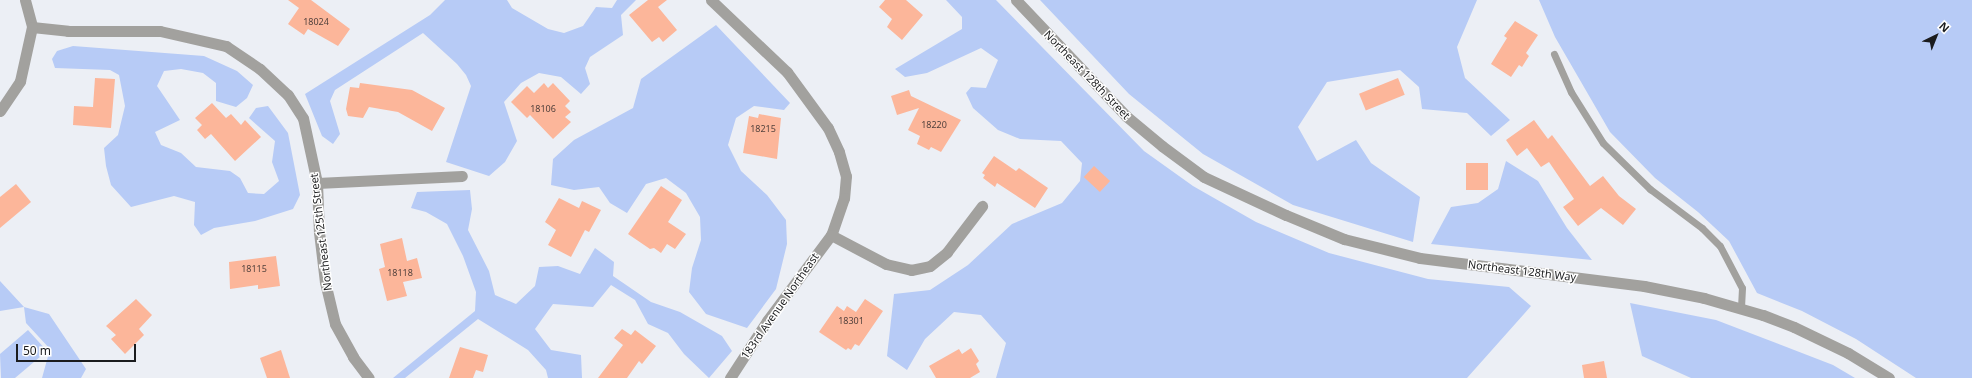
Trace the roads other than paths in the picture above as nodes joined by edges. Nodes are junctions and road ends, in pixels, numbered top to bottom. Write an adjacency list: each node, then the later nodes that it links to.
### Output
1 (26, 0): 4 (street)
2 (711, 0): 11 (street, 183rd Avenue Northeast)
3 (1016, 0): 7 (street, Northeast 128th Street)
4 (32, 26): 6 (street); 9 (street, Northeast 125th Street)
5 (1554, 54): 12 (lane)
6 (0, 111)
7 (1162, 146): 12 (street, Northeast 128th Way)
8 (462, 176): 9 (street)
9 (317, 183): 13 (street, Northeast 125th Street)
10 (982, 206): 11 (street)
11 (831, 235): 14 (street, 183rd Avenue Northeast)
12 (1740, 308): 15 (street, Northeast 128th Way)
13 (369, 378)
14 (730, 378)
15 (1889, 378)

